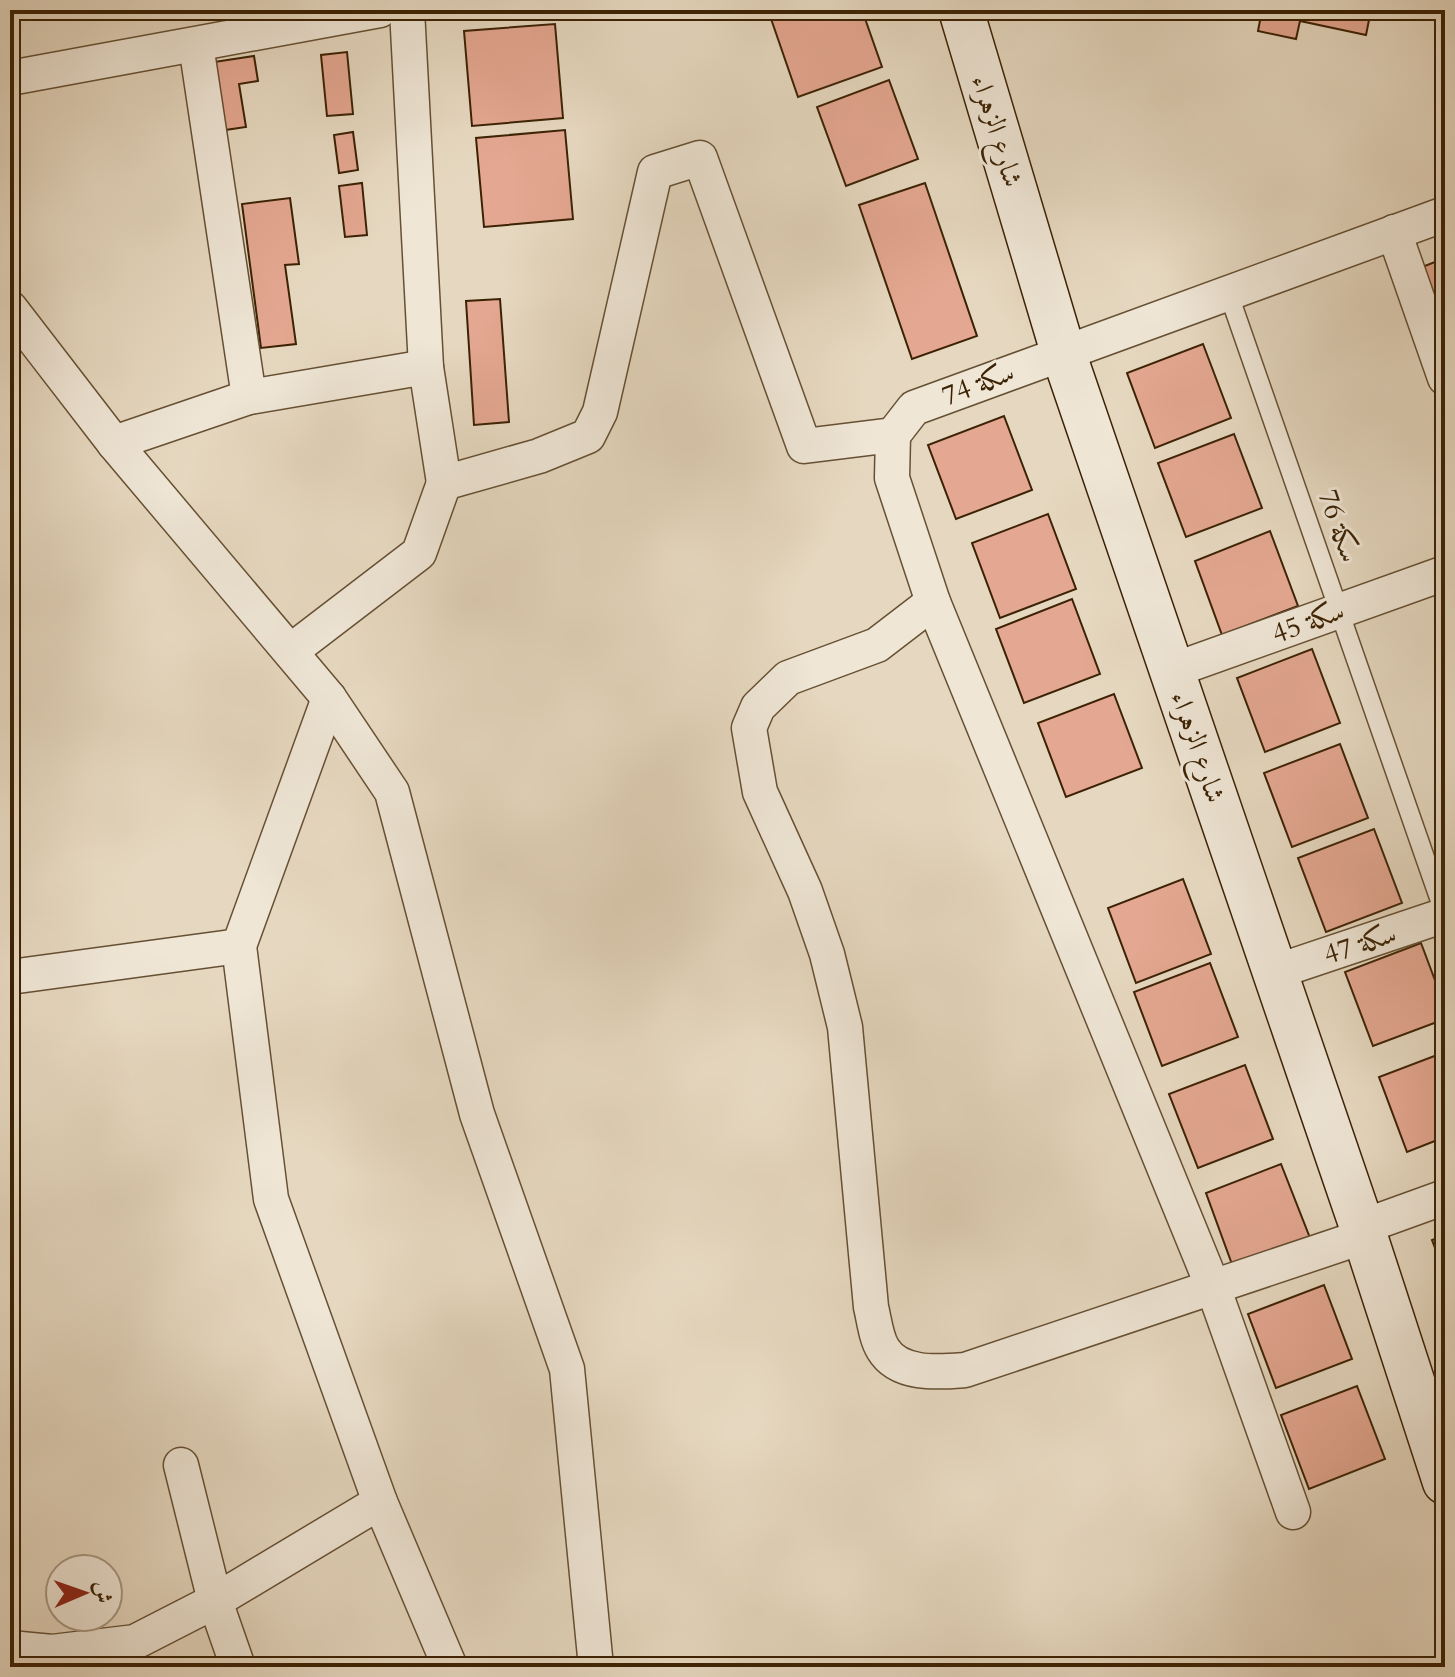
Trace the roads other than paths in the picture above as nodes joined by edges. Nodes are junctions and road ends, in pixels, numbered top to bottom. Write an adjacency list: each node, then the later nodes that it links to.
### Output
1 (380, 10): 4 (street)
2 (407, 10): 11 (street)
3 (961, 10): 10 (street, شارع الزهراء)
4 (196, 45): 5 (street); 13 (street)
5 (10, 78)
6 (1445, 214): 7 (street, سكة 74)
7 (1394, 232): 8 (street, سكة 74); 12 (street)
8 (1228, 292): 10 (street, سكة 74); 19 (lane, سكة 76)
9 (10, 308): 15 (street)
10 (1063, 352): 14 (street, سكة 74); 21 (street, شارع الزهراء)
11 (426, 367): 13 (street); 16 (street)
12 (1445, 378)
13 (249, 397): 15 (street)
14 (893, 435): 16 (street); 18 (street)
15 (114, 443): 20 (street)
16 (444, 483): 20 (street)
17 (1445, 573): 19 (street, سكة 45)
18 (933, 602): 29 (street); 29 (street)
19 (1339, 610): 21 (street, سكة 45); 23 (lane, سكة 76)
20 (291, 651): 22 (street)
21 (1171, 671): 25 (street, شارع الزهراء)
22 (329, 698): 24 (street); 38 (street)
23 (1445, 915): 25 (street, سكة 47)
24 (239, 946): 26 (street); 32 (street)
25 (1275, 972): 28 (street, شارع الزهراء)
26 (10, 977)
27 (1445, 1197): 28 (street)
28 (1364, 1232): 29 (street); 31 (street, شارع الزهراء)
29 (1213, 1287): 33 (street)
30 (181, 1465): 34 (street)
31 (1444, 1476)
32 (380, 1502): 34 (street); 37 (street)
33 (1293, 1512)
34 (215, 1601): 35 (street); 36 (street)
35 (10, 1648)
36 (238, 1667)
37 (450, 1667)
38 (596, 1667)

